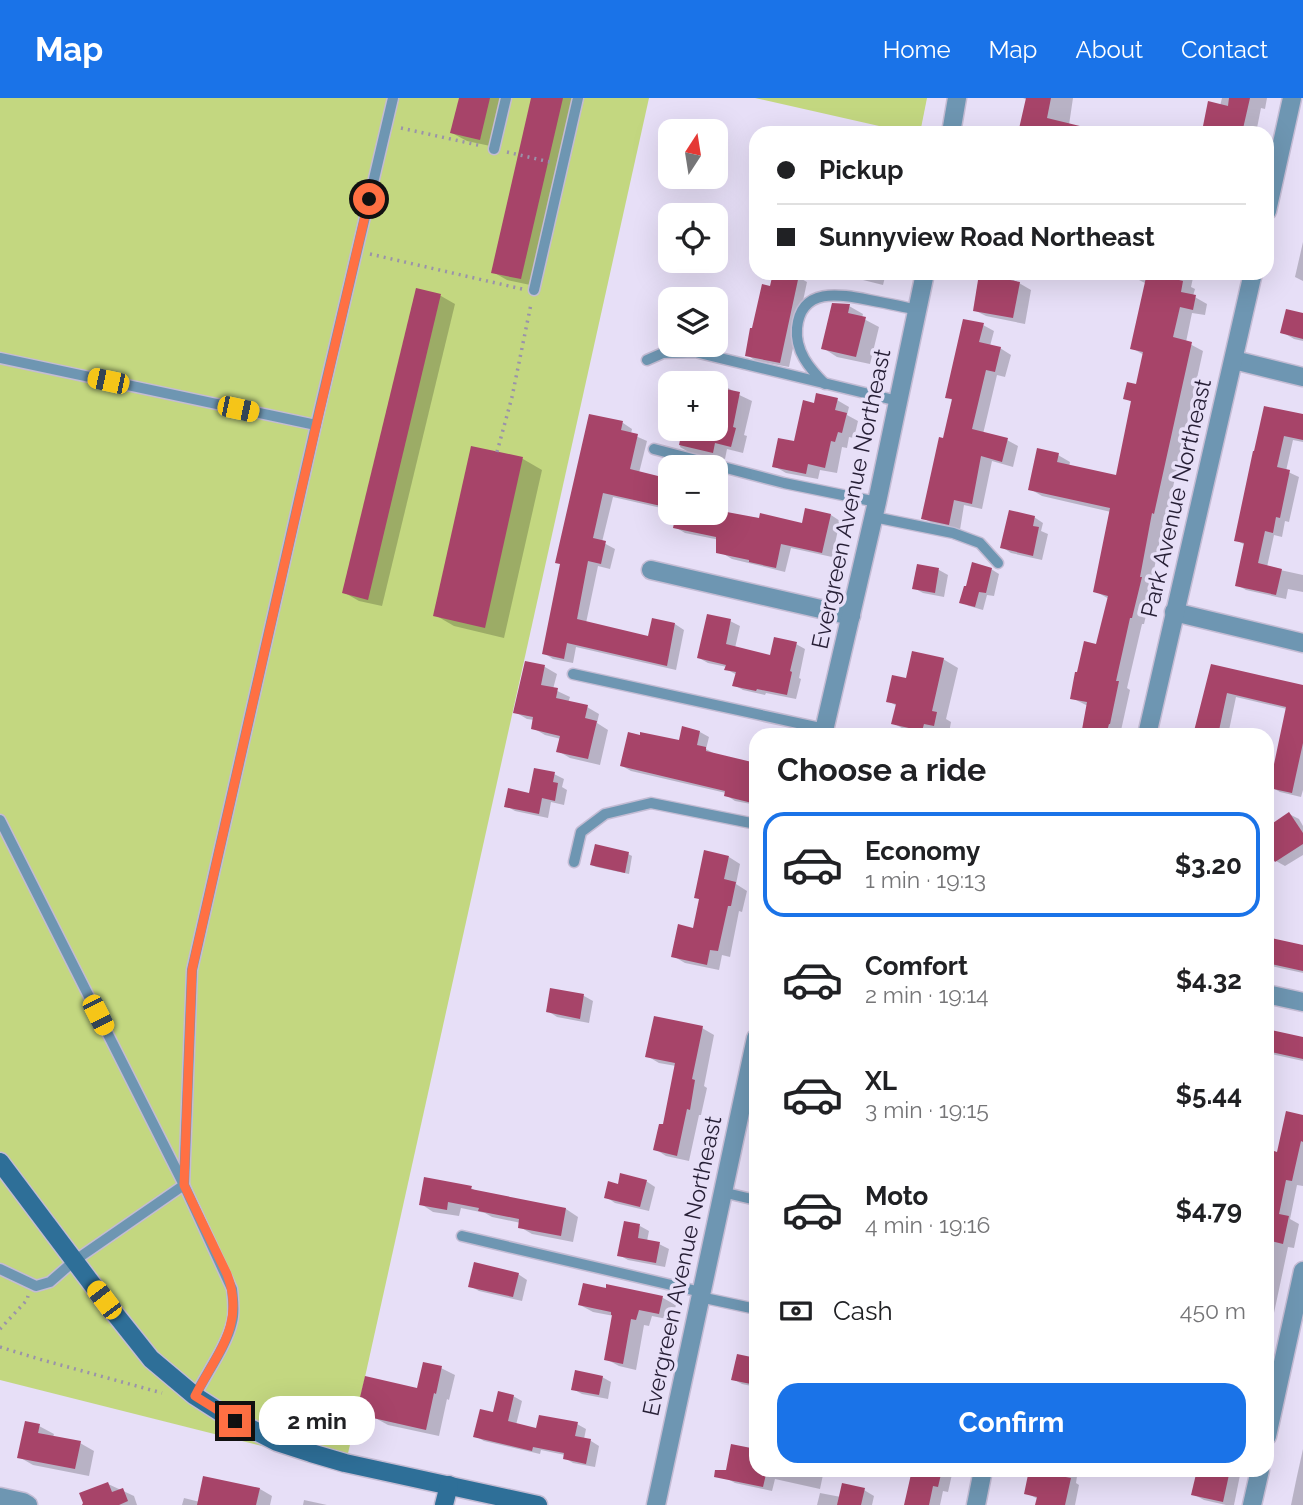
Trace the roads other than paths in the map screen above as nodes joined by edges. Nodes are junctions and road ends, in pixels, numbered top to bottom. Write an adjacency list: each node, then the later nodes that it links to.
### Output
1 (393, 98): 19 (lane)
2 (506, 98): 7 (lane)
3 (578, 98): 11 (lane)
4 (957, 98): 6 (street)
5 (1292, 98): 8 (street)
6 (952, 126)
7 (494, 149)
8 (1274, 179)
9 (923, 280): 12 (street, Evergreen Avenue Northeast)
10 (1251, 280): 15 (street, Park Avenue Northeast)
11 (534, 290)
12 (917, 310): 17 (lane); 18 (street, Evergreen Avenue Northeast)
13 (0, 358): 19 (lane)
14 (647, 360): 17 (lane)
15 (1234, 360): 16 (street); 24 (street, Park Avenue Northeast)
16 (1303, 377)
17 (826, 384): 18 (lane)
18 (898, 401): 21 (street, Evergreen Avenue Northeast)
19 (316, 425): 38 (lane)
20 (654, 449): 21 (lane)
21 (876, 509): 22 (lane); 25 (street, Evergreen Avenue Northeast)
22 (998, 563)
23 (651, 570): 25 (street)
24 (1174, 612): 26 (street); 30 (street, Park Avenue Northeast)
25 (850, 616): 29 (street, Evergreen Avenue Northeast)
26 (1303, 643)
27 (573, 674): 28 (lane)
28 (807, 728)
29 (825, 728)
30 (1149, 728)
31 (0, 820): 38 (lane)
32 (749, 823): 33 (lane)
33 (574, 862)
34 (1274, 996): 35 (street)
35 (1303, 1002)
36 (749, 1070): 39 (street, Evergreen Avenue Northeast)
37 (0, 1162): 42 (main road)
38 (184, 1185): 42 (lane); 47 (lane)
39 (722, 1192): 40 (lane); 45 (street, Evergreen Avenue Northeast)
40 (749, 1198)
41 (462, 1236): 45 (lane)
42 (75, 1261): 43 (lane); 47 (main road)
43 (0, 1269)
44 (1303, 1271): 48 (street)
45 (701, 1295): 46 (lane); 56 (street, Evergreen Avenue Northeast)
46 (749, 1307)
47 (195, 1396): 51 (main road)
48 (1274, 1404)
49 (982, 1477): 57 (street)
50 (1258, 1477): 58 (street)
51 (449, 1485): 54 (main road); 55 (main road)
52 (0, 1497): 53 (street)
53 (28, 1505)
54 (444, 1505)
55 (538, 1505)
56 (656, 1505)
57 (976, 1505)
58 (1252, 1505)

